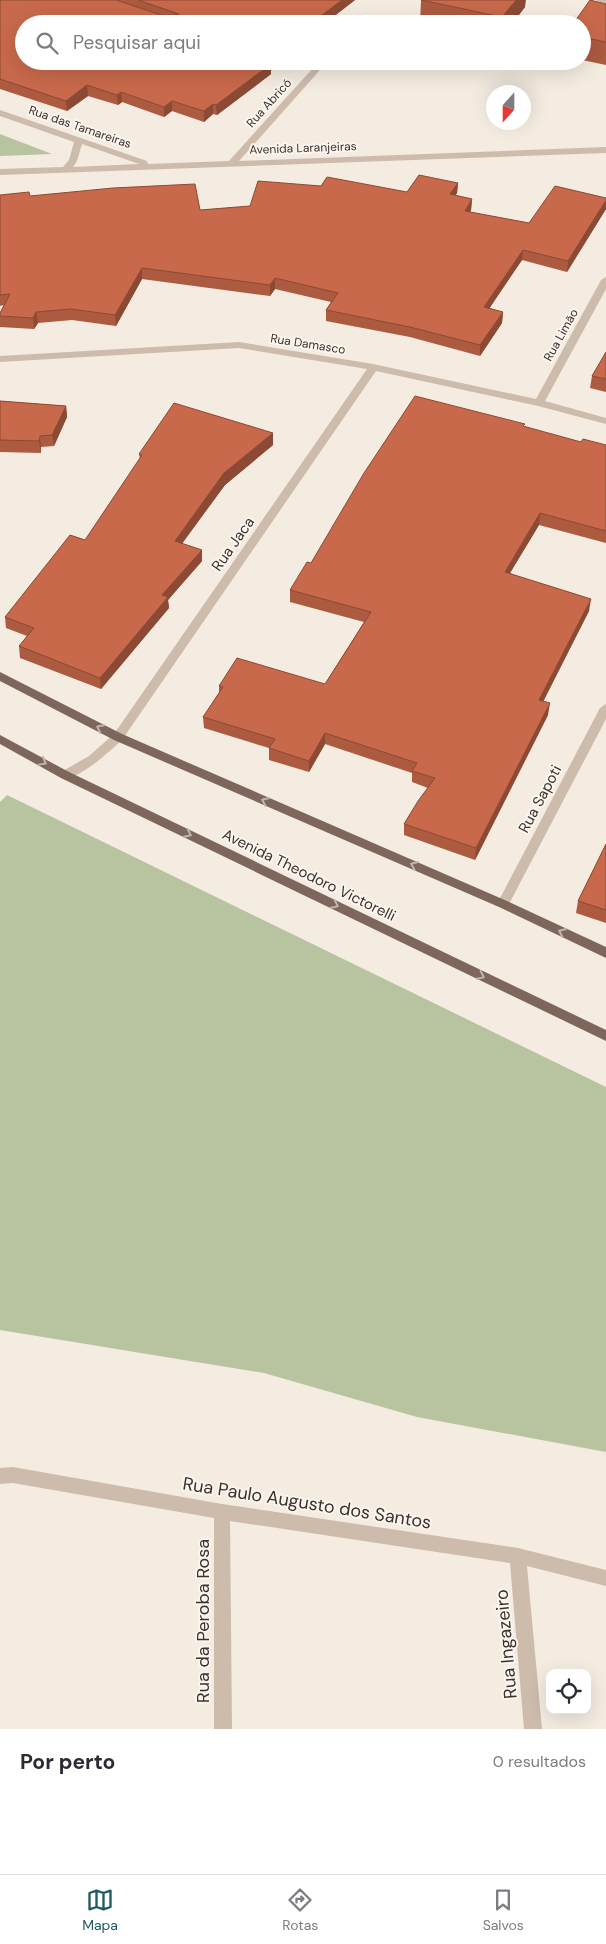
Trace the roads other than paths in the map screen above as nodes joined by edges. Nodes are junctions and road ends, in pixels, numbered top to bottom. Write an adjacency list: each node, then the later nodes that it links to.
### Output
1 (599, 0): 2 (street)
2 (606, 2)
3 (316, 70): 7 (street, Rua Abricó)
4 (0, 113): 5 (street, Rua das Tamareiras)
5 (79, 141): 8 (street, Rua das Tamareiras); 9 (street)
6 (606, 150): 7 (street, Avenida Laranjeiras)
7 (233, 162): 8 (street, Avenida Laranjeiras)
8 (151, 166): 9 (street, Avenida Laranjeiras)
9 (66, 170): 10 (street, Avenida Laranjeiras)
10 (0, 172)
11 (606, 280): 14 (street, Rua Limão)
12 (0, 359): 13 (street, Rua Damasco)
13 (373, 367): 14 (street, Rua Damasco); 18 (street, Rua Jaca)
14 (539, 402): 15 (street, Rua Damasco)
15 (606, 421)
16 (0, 676): 18 (main road, one-way to 16)
17 (606, 708): 21 (street, Rua Sapoti)
18 (118, 737): 20 (street, Rua Jaca); 21 (main road, one-way to 18)
19 (0, 739): 20 (main road, Avenida Theodoro Victorelli, one-way to 20)
20 (65, 775): 23 (main road, Avenida Theodoro Victorelli, one-way to 23)
21 (503, 904): 22 (main road, one-way to 21)
22 (606, 953)
23 (606, 1036)
24 (0, 1476): 25 (street, Rua Paulo Augusto dos Santos)
25 (222, 1512): 26 (street, Rua Paulo Augusto dos Santos); 28 (street, Rua da Peroba Rosa)
26 (518, 1556): 27 (street, Rua Paulo Augusto dos Santos); 29 (street, Rua Ingazeiro)
27 (606, 1578)
28 (223, 1729)
29 (533, 1729)

